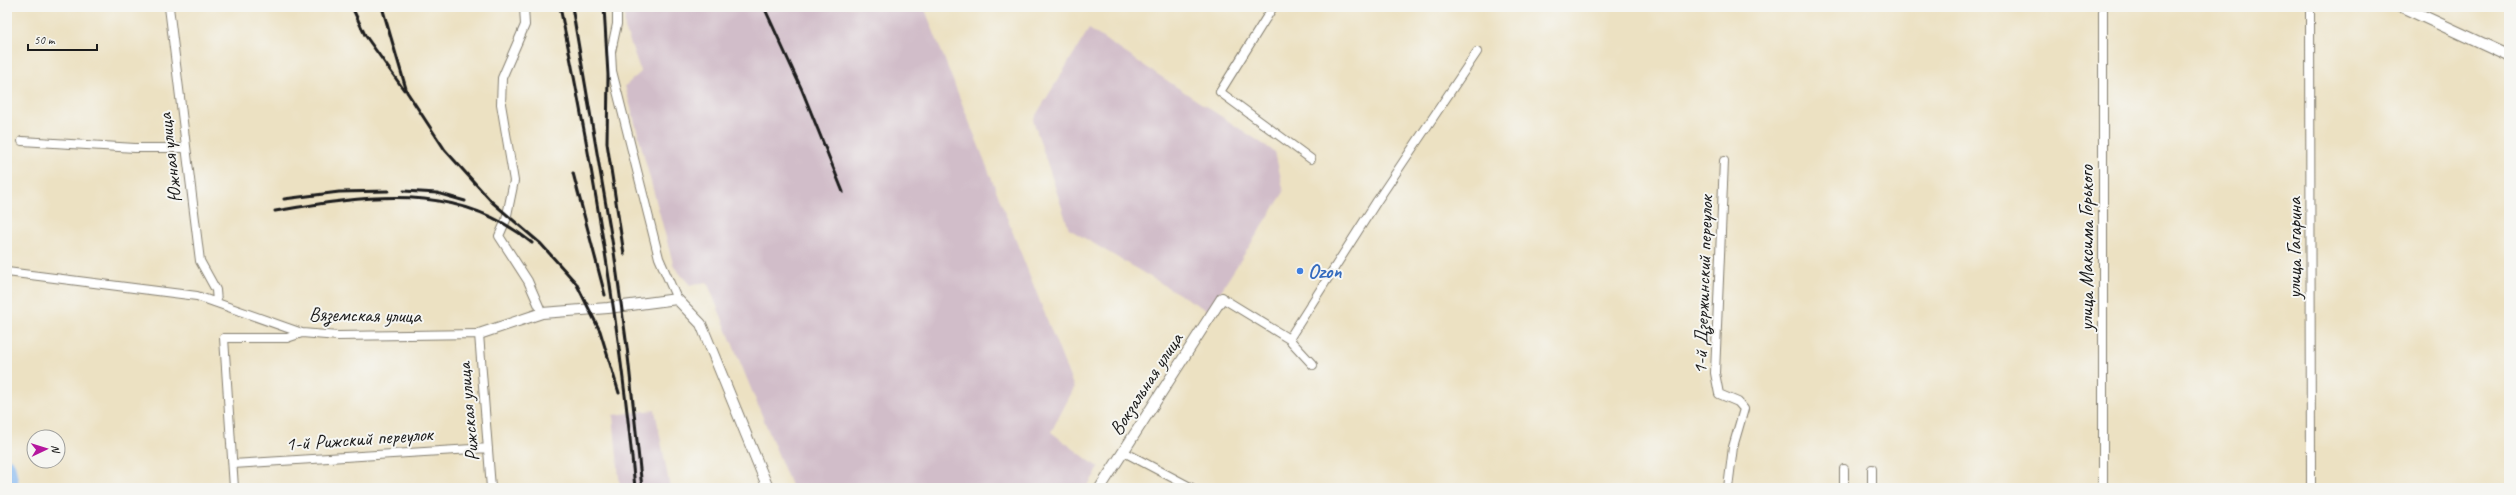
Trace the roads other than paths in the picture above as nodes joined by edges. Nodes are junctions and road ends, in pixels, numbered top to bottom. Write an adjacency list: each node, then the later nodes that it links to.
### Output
1 (169, 7): 11 (street, Южная улица)
2 (524, 7): 18 (street)
3 (617, 7): 16 (street)
4 (1273, 7): 12 (street)
5 (2103, 7): 36 (street, улица Максима Горького)
6 (2310, 7): 37 (street, улица Гагарина)
7 (2403, 7): 9 (main road)
8 (1477, 52): 21 (street)
9 (2509, 56)
10 (22, 141): 11 (street)
11 (185, 148): 17 (street, Южная улица)
12 (1311, 160)
13 (1724, 160): 33 (street, 1-й Дзержинский переулок)
14 (7, 272): 17 (street, Вяземская улица)
15 (1222, 298): 21 (street); 24 (street, Вокзальная улица)
16 (677, 299): 18 (street, Вяземская улица); 30 (street)
17 (217, 302): 19 (street, Вяземская улица)
18 (542, 313): 20 (street, Вяземская улица)
19 (302, 333): 20 (street, Вяземская улица); 25 (street)
20 (479, 334): 23 (street, Рижская улица)
21 (1289, 339): 22 (street)
22 (1313, 365)
23 (488, 448): 25 (street, 1-й Рижский переулок); 29 (street, Рижская улица)
24 (1124, 452): 31 (street, Вокзальная улица); 32 (street)
25 (232, 464): 28 (street)
26 (1844, 469): 34 (street)
27 (1872, 469): 35 (street)
28 (234, 488)
29 (491, 488)
30 (768, 488)
31 (1100, 488)
32 (1192, 488)
33 (1728, 488)
34 (1844, 488)
35 (1872, 488)
36 (2103, 488)
37 (2311, 488)

